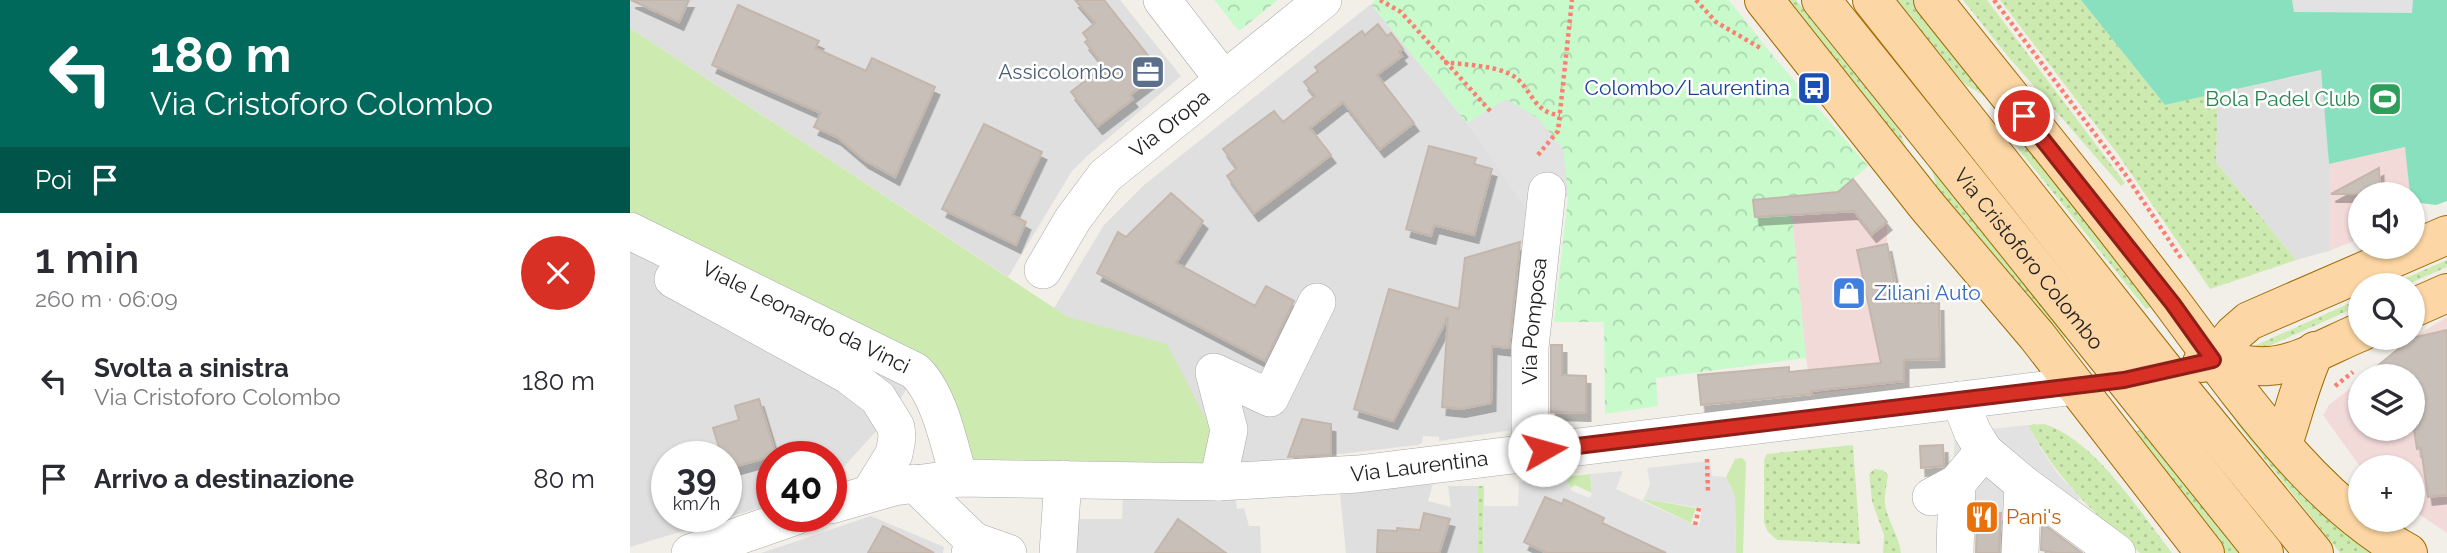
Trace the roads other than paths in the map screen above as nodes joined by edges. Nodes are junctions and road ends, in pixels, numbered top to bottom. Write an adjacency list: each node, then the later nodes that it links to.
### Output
1 (1161, 0): 7 (street)
2 (1323, 0): 7 (street, Via Oropa)
3 (1764, 0): 12 (main road, Via Cristoforo Colombo)
4 (1821, 0): 9 (main road, Via Cristoforo Colombo)
5 (1872, 0): 8 (main road, Via Cristoforo Colombo)
6 (1933, 0): 10 (main road)
7 (1224, 80): 15 (street, Via Oropa)
8 (1939, 82): 10 (main road); 23 (main road, Via Cristoforo Colombo)
9 (1912, 113): 12 (main road); 24 (main road, Via Cristoforo Colombo)
10 (2040, 136): 22 (main road)
11 (1547, 191): 29 (street, Via Pomposa)
12 (1927, 206): 25 (main road, Via Cristoforo Colombo)
13 (630, 232): 30 (street, Viale Leonardo da Vinci)
14 (2447, 235): 22 (main road)
15 (1043, 270)
16 (673, 279): 35 (street)
17 (2447, 293): 19 (main road)
18 (1317, 302): 32 (street)
19 (2425, 303)
20 (2348, 337): 21 (main road, Via Laurentina)
21 (2315, 351): 22 (main road, Via Laurentina); 27 (main road)
22 (2213, 360): 23 (main road, Via Laurentina); 27 (main road)
23 (2166, 372): 24 (main road, Via Laurentina); 46 (main road, Via Cristoforo Colombo)
24 (2124, 380): 25 (main road, Via Laurentina); 45 (main road, Via Cristoforo Colombo)
25 (2076, 386): 26 (street, Via Laurentina); 44 (main road, Via Cristoforo Colombo)
26 (1960, 401): 28 (street); 29 (street, Via Laurentina)
27 (2289, 427): 47 (main road)
28 (1984, 451): 34 (street); 41 (street)
29 (1530, 452): 32 (street, Via Laurentina)
30 (959, 478): 31 (street, Via Laurentina); 33 (street, Via Laurentina)
31 (1063, 479): 32 (street, Via Laurentina); 40 (street)
32 (1218, 482)
33 (914, 483): 35 (street, Via Laurentina); 38 (street)
34 (2023, 485): 42 (street); 43 (street)
35 (870, 493): 36 (street, Via Laurentina)
36 (847, 500)
37 (756, 530): 39 (street)
38 (984, 549)
39 (690, 553)
40 (1058, 553)
41 (1955, 553)
42 (2020, 553)
43 (2115, 553)
44 (2205, 553)
45 (2264, 553)
46 (2314, 553)
47 (2409, 553)

